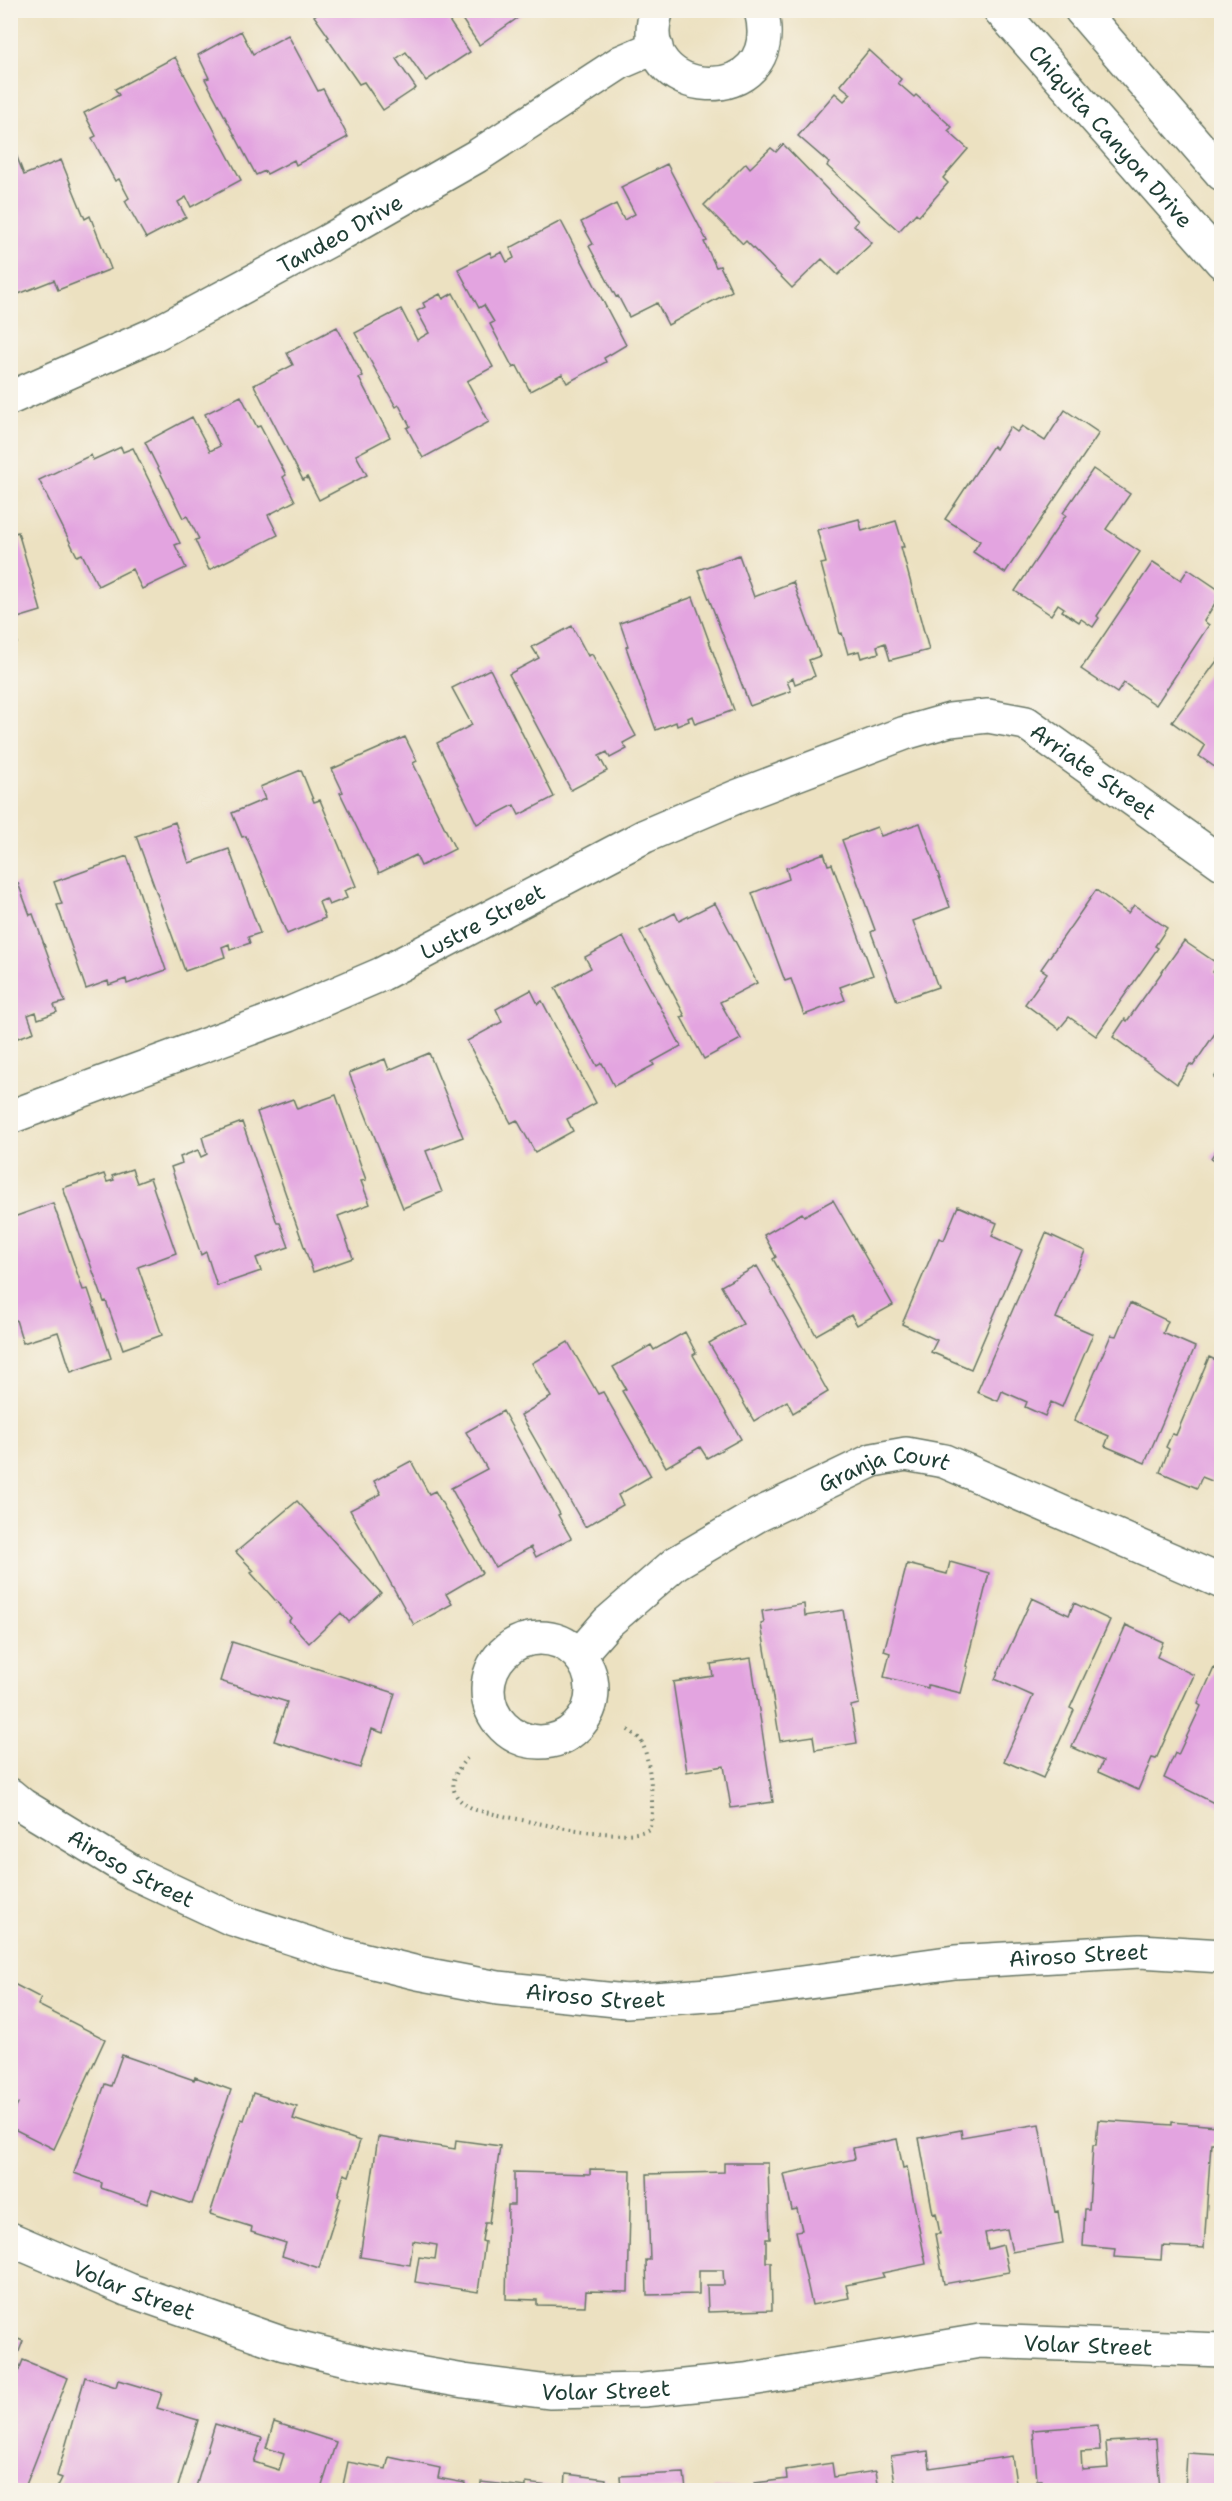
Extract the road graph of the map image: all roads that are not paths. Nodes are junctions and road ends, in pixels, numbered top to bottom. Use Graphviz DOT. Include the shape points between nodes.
graph roads {
  1 [pos="657,10"];
  2 [pos="761,10"];
  3 [pos="1000,10"];
  4 [pos="1081,10"];
  5 [pos="656,47"];
  6 [pos="1221,174"];
  7 [pos="1221,262"];
  8 [pos="10,398"];
  9 [pos="951,720"];
  10 [pos="1221,863"];
  11 [pos="10,1117"];
  12 [pos="1221,1582"];
  13 [pos="579,1655"];
  14 [pos="10,1795"];
  15 [pos="1221,1956"];
  16 [pos="10,2238"];
  17 [pos="1221,2350"];
  1 -- 5 [label="street"];
  2 -- 5 [label="street" via="765,29 762,47 742,75 726,83 708,86 691,82 676,74"];
  3 -- 7 [label="street, Chiquita Canyon Drive"];
  4 -- 6 [label="street"];
  5 -- 8 [label="street, Tandeo Drive" via="621,62 477,156 318,247 155,334"];
  9 -- 10 [label="street, Arriate Street" via="988,716 1026,723"];
  9 -- 11 [label="street, Lustre Street" via="844,756 645,836 382,974 289,1014"];
  12 -- 13 [label="street, Granja Court" via="944,1461 906,1454 873,1460 839,1475 758,1515 676,1563 607,1623"];
  14 -- 15 [label="street, Airoso Street" via="134,1873 230,1918 341,1954 498,1988 626,2001 722,1994 955,1962 1140,1951"];
  16 -- 17 [label="street, Volar Street" via="129,2290 284,2344 406,2371 549,2392 643,2390 745,2380 980,2341"];
}
